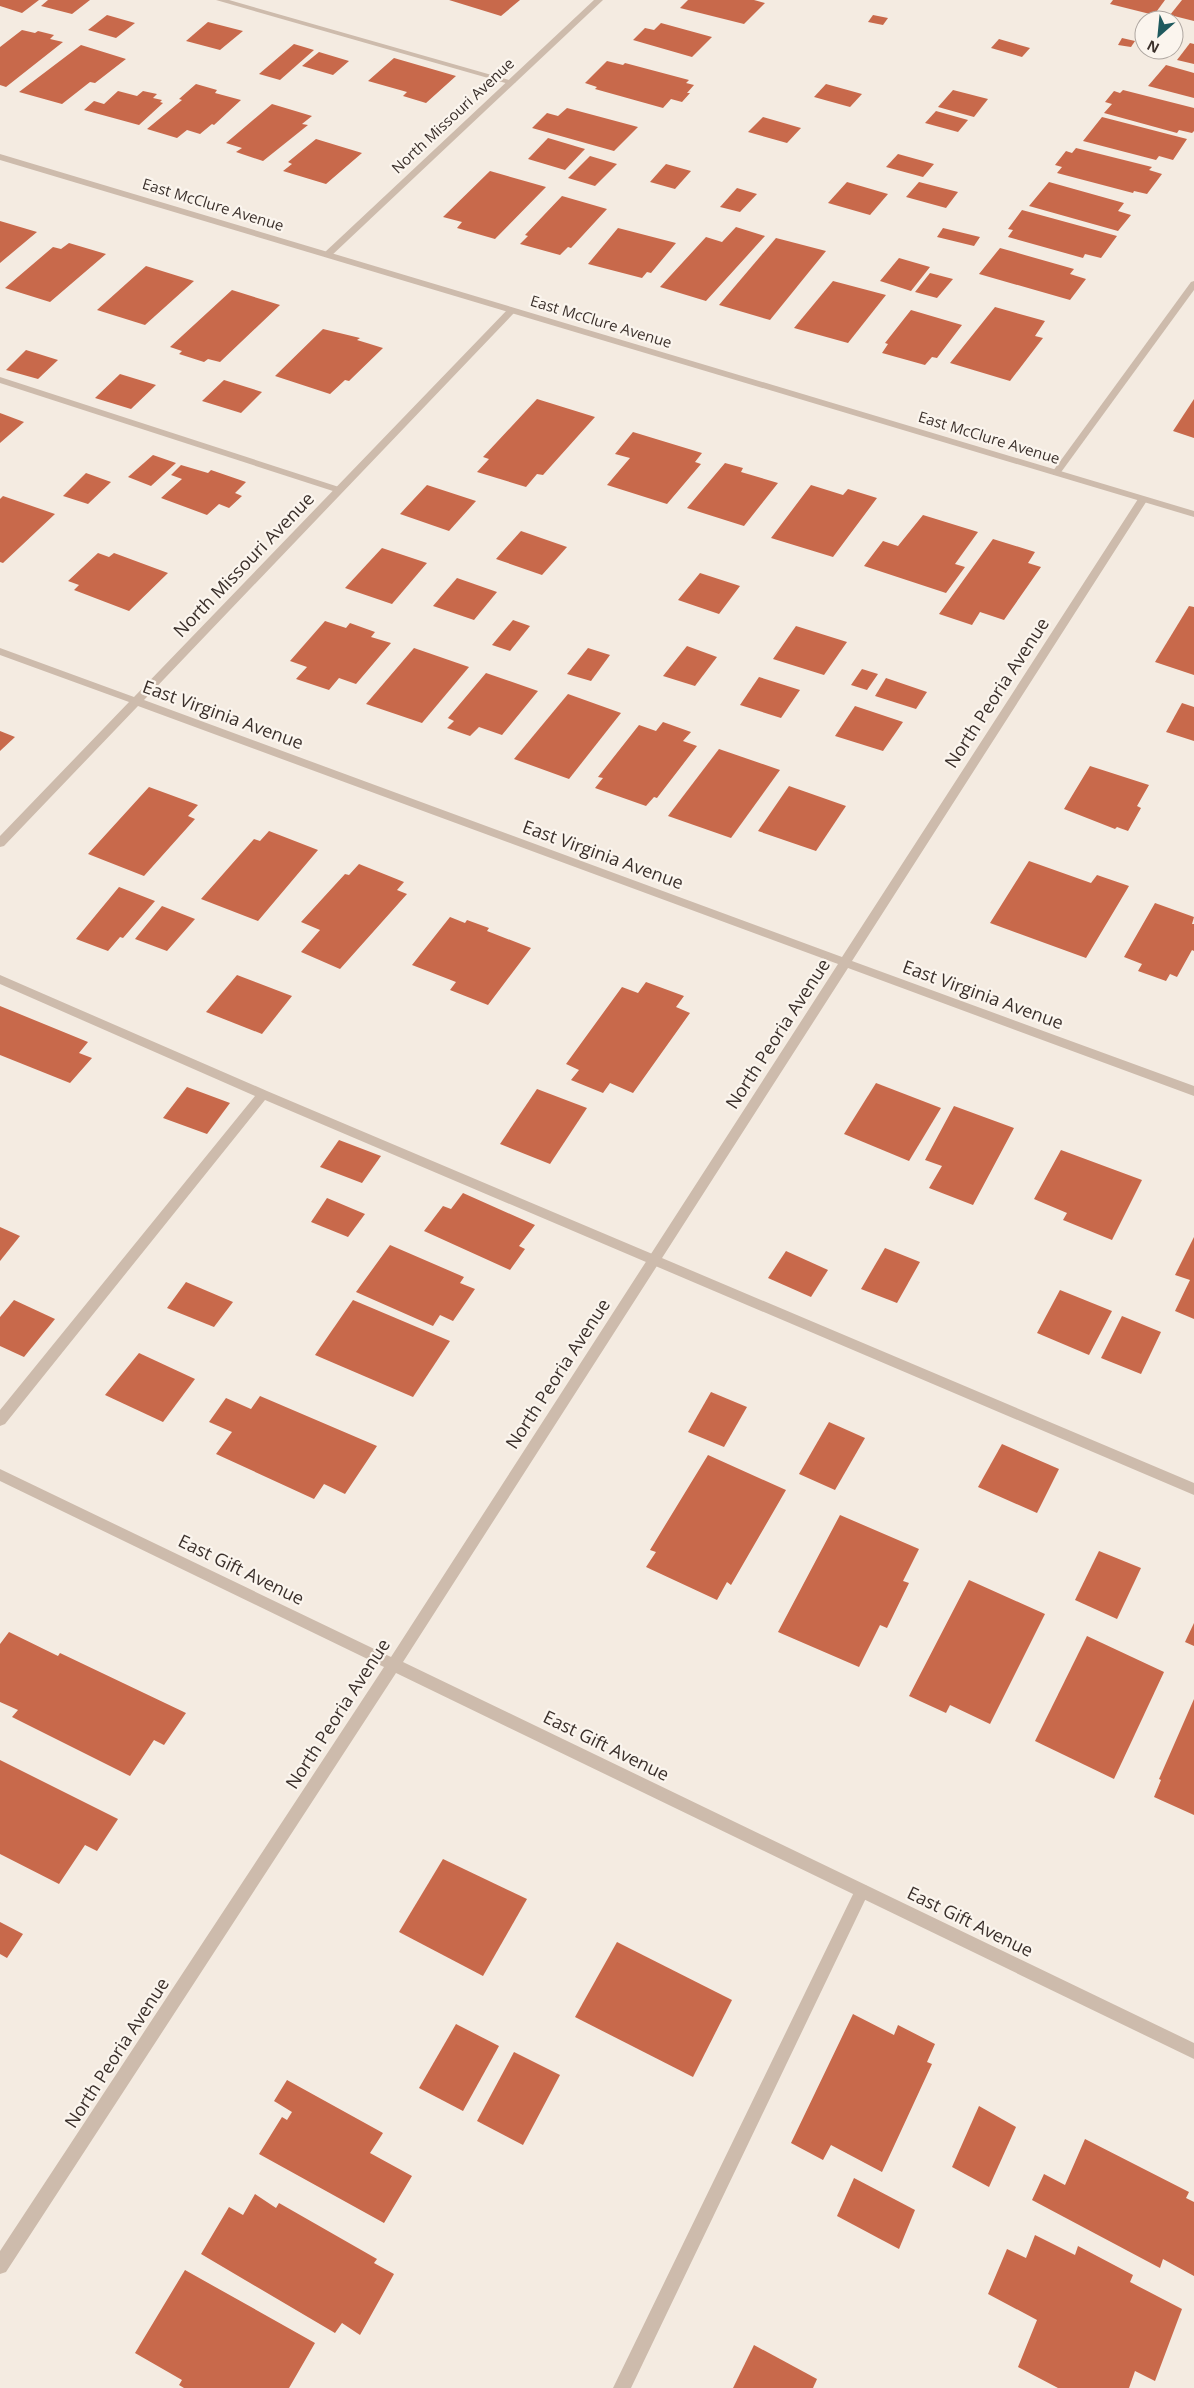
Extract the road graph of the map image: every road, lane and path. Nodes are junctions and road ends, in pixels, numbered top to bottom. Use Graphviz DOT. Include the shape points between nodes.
graph roads {
  1 [pos="220,0"];
  2 [pos="599,0"];
  3 [pos="512,82"];
  4 [pos="0,158"];
  5 [pos="327,255"];
  6 [pos="1194,284"];
  7 [pos="511,311"];
  8 [pos="0,380"];
  9 [pos="1056,473"];
  10 [pos="339,490"];
  11 [pos="1143,499"];
  12 [pos="1194,514"];
  13 [pos="0,651"];
  14 [pos="135,702"];
  15 [pos="0,843"];
  16 [pos="846,963"];
  17 [pos="0,979"];
  18 [pos="1194,1091"];
  19 [pos="263,1094"];
  20 [pos="654,1260"];
  21 [pos="0,1420"];
  22 [pos="0,1475"];
  23 [pos="1194,1489"];
  24 [pos="394,1664"];
  25 [pos="862,1891"];
  26 [pos="1194,2052"];
  27 [pos="0,2266"];
  28 [pos="622,2388"];
  1 -- 3 [label="street"];
  2 -- 3 [label="street, North Missouri Avenue"];
  3 -- 5 [label="street, North Missouri Avenue"];
  4 -- 5 [label="street, East McClure Avenue"];
  5 -- 7 [label="street, East McClure Avenue"];
  6 -- 9 [label="street"];
  7 -- 9 [label="street, East McClure Avenue"];
  7 -- 10 [label="street, North Missouri Avenue"];
  8 -- 10 [label="street"];
  9 -- 11 [label="street, East McClure Avenue"];
  10 -- 14 [label="street, North Missouri Avenue"];
  11 -- 12 [label="street, East McClure Avenue"];
  11 -- 16 [label="street, North Peoria Avenue"];
  13 -- 14 [label="street, East Virginia Avenue"];
  14 -- 15 [label="street, North Missouri Avenue"];
  14 -- 16 [label="street, East Virginia Avenue"];
  16 -- 18 [label="street, East Virginia Avenue"];
  16 -- 20 [label="street, North Peoria Avenue"];
  17 -- 19 [label="street"];
  19 -- 20 [label="street"];
  19 -- 21 [label="street"];
  20 -- 23 [label="street"];
  20 -- 24 [label="street, North Peoria Avenue"];
  22 -- 24 [label="street, East Gift Avenue"];
  24 -- 25 [label="street, East Gift Avenue"];
  24 -- 27 [label="street, North Peoria Avenue"];
  25 -- 26 [label="street, East Gift Avenue"];
  25 -- 28 [label="street"];
}
